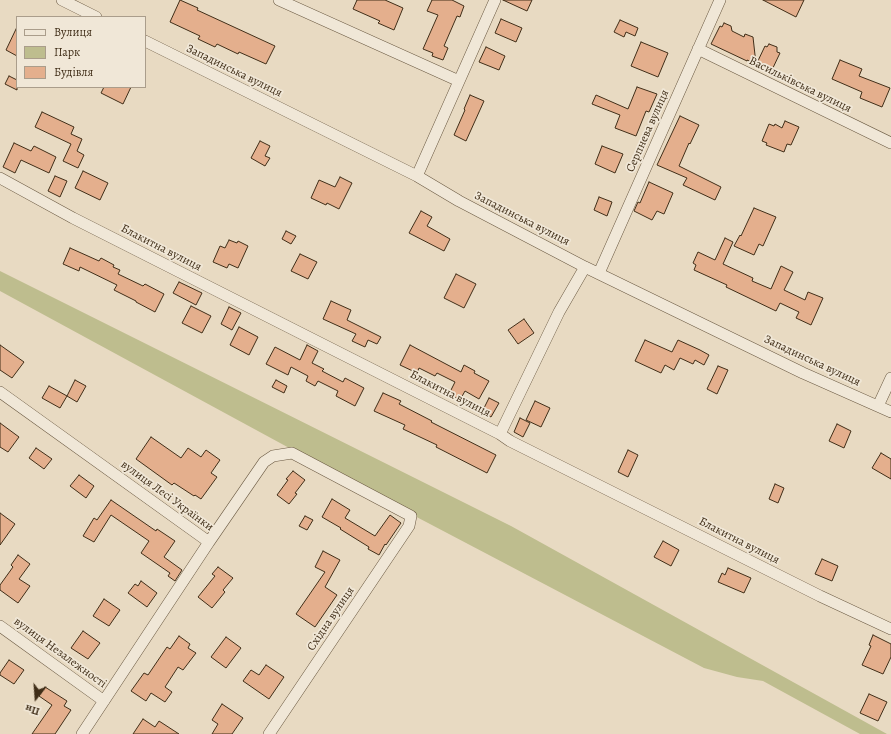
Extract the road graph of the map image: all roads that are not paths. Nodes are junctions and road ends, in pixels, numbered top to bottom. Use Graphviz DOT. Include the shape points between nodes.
graph roads {
  1 [pos="62,0"];
  2 [pos="279,0"];
  3 [pos="495,0"];
  4 [pos="720,0"];
  5 [pos="94,16"];
  6 [pos="146,41"];
  7 [pos="698,49"];
  8 [pos="459,81"];
  9 [pos="891,143"];
  10 [pos="417,176"];
  11 [pos="0,178"];
  12 [pos="585,266"];
  13 [pos="599,273"];
  14 [pos="891,378"];
  15 [pos="0,392"];
  16 [pos="878,406"];
  17 [pos="891,412"];
  18 [pos="500,434"];
  19 [pos="209,542"];
  20 [pos="0,626"];
  21 [pos="891,628"];
  22 [pos="104,701"];
  23 [pos="82,734"];
  24 [pos="269,734"];
  1 -- 5 [label="street"];
  2 -- 8 [label="street"];
  3 -- 8 [label="street"];
  4 -- 7 [label="street, Серпнева вулиця"];
  6 -- 10 [label="street, Западинська вулиця"];
  7 -- 9 [label="street, Васильківська вулиця"];
  7 -- 13 [label="street, Серпнева вулиця"];
  8 -- 10 [label="street"];
  10 -- 12 [label="street, Западинська вулиця" via="458,201"];
  11 -- 18 [label="street, Блакитна вулиця" via="73,218"];
  12 -- 13 [label="street, Западинська вулиця"];
  12 -- 18 [label="street" via="559,312"];
  13 -- 16 [label="street, Западинська вулиця" via="803,373"];
  14 -- 16 [label="street"];
  15 -- 19 [label="street, вулиця Лесі Українки"];
  16 -- 17 [label="street, Западинська вулиця"];
  18 -- 21 [label="street, Блакитна вулиця" via="820,596"];
  19 -- 22 [label="street, вулиця Лесі Українки"];
  19 -- 24 [label="street, Східна вулиця" via="264,462 273,456 292,453 410,516 409,526"];
  20 -- 22 [label="street, вулиця Незалежності"];
  22 -- 23 [label="street, вулиця Лесі Українки"];
}
